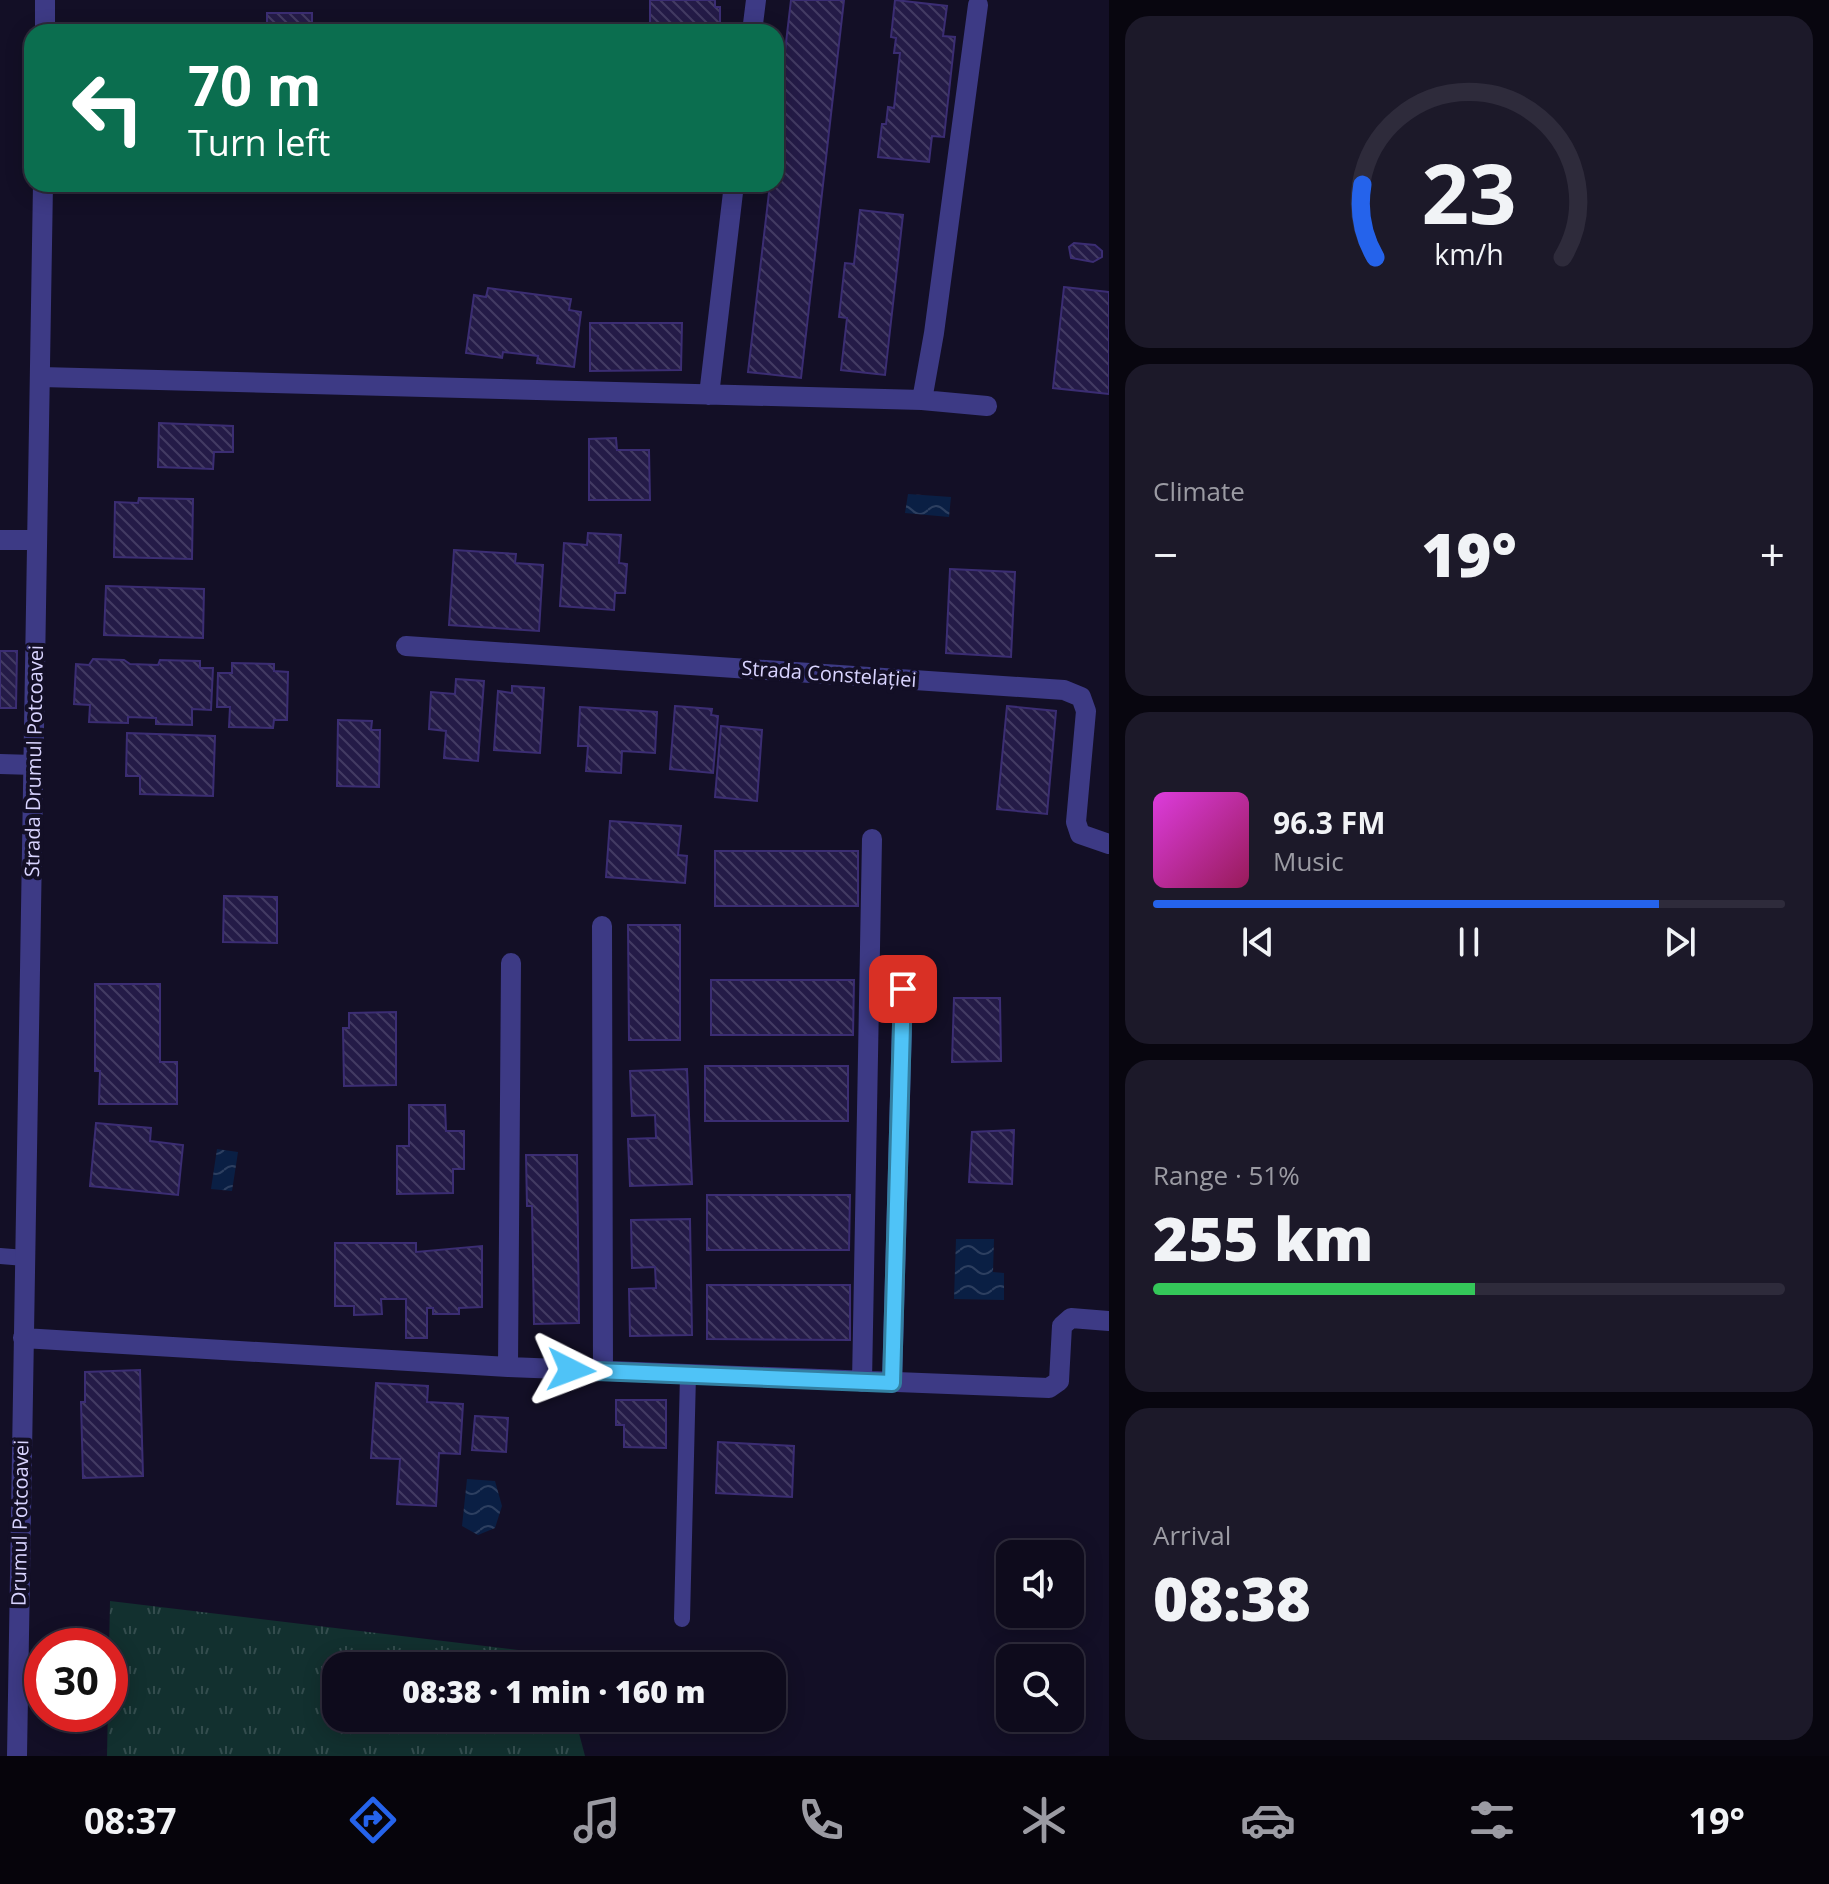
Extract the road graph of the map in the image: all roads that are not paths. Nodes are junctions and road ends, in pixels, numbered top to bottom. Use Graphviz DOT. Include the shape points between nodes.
graph roads {
  1 [pos="45,0"];
  2 [pos="756,0"];
  3 [pos="978,5"];
  4 [pos="45,24"];
  5 [pos="753,24"];
  6 [pos="43,192"];
  7 [pos="733,192"];
  8 [pos="41,377"];
  9 [pos="709,395"];
  10 [pos="922,400"];
  11 [pos="987,406"];
  12 [pos="0,540"];
  13 [pos="37,540"];
  14 [pos="406,646"];
  15 [pos="0,764"];
  16 [pos="34,765"];
  17 [pos="872,839"];
  18 [pos="1109,844"];
  19 [pos="602,926"];
  20 [pos="511,963"];
  21 [pos="903,989"];
  22 [pos="0,1256"];
  23 [pos="25,1258"];
  24 [pos="1109,1321"];
  25 [pos="23,1338"];
  26 [pos="508,1367"];
  27 [pos="603,1371"];
  28 [pos="688,1375"];
  29 [pos="862,1382"];
  30 [pos="892,1383"];
  31 [pos="682,1619"];
  32 [pos="17,1756"];
  1 -- 4 [label="street"];
  2 -- 5 [label="street"];
  3 -- 10 [label="street"];
  6 -- 8 [label="street, Strada Drumul Potcoavei"];
  7 -- 9 [label="street"];
  8 -- 9 [label="street"];
  8 -- 13 [label="street, Strada Drumul Potcoavei"];
  9 -- 10 [label="street"];
  10 -- 11 [label="street"];
  12 -- 13 [label="street"];
  13 -- 16 [label="street, Strada Drumul Potcoavei"];
  14 -- 18 [label="street, Strada Constelației" via="1064,690 1081,697 1086,711 1076,822 1080,834"];
  15 -- 16 [label="street"];
  16 -- 23 [label="street, Strada Drumul Potcoavei"];
  17 -- 29 [label="street"];
  19 -- 27 [label="street"];
  20 -- 26 [label="street"];
  21 -- 30 [label="street"];
  22 -- 23 [label="lane"];
  23 -- 25 [label="street, Strada Drumul Potcoavei"];
  24 -- 30 [label="street" via="1071,1318 1062,1326 1059,1381 1049,1388"];
  25 -- 26 [label="street"];
  25 -- 32 [label="street, Drumul Potcoavei"];
  26 -- 27 [label="street"];
  27 -- 28 [label="street"];
  28 -- 29 [label="street"];
  28 -- 31 [label="lane"];
  29 -- 30 [label="street"];
}
